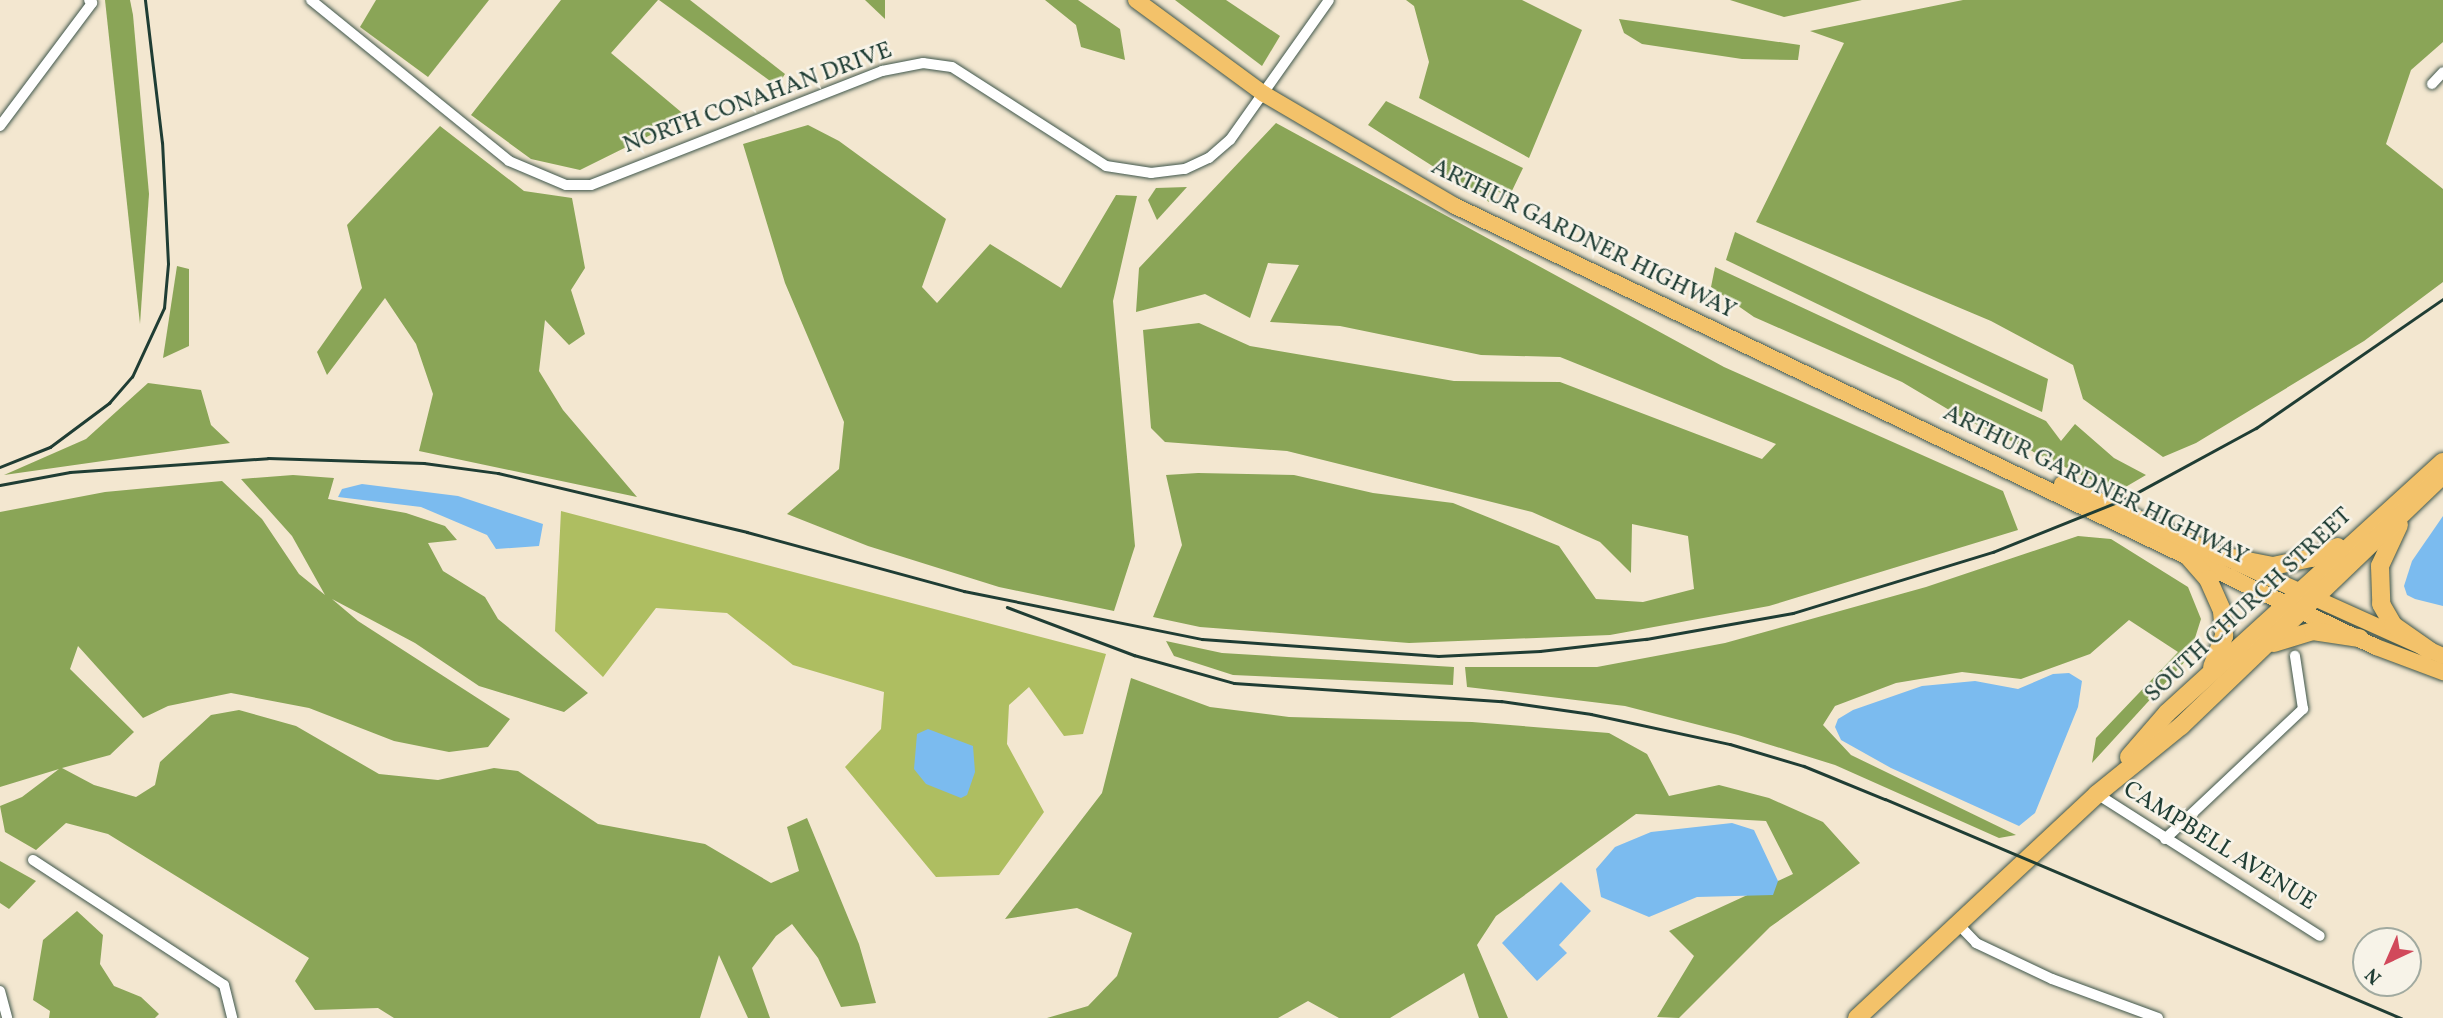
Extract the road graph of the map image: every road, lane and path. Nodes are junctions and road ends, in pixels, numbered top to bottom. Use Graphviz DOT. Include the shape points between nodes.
graph roads {
  1 [pos="311,0"];
  2 [pos="1136,0"];
  3 [pos="1329,0"];
  4 [pos="90,1"];
  5 [pos="2443,72"];
  6 [pos="2432,83"];
  7 [pos="1264,94"];
  8 [pos="0,106"];
  9 [pos="9,114"];
  10 [pos="0,126"];
  11 [pos="1805,373"];
  12 [pos="2443,462"];
  13 [pos="2443,475"];
  14 [pos="2410,509"];
  15 [pos="2357,538"];
  16 [pos="2187,555"];
  17 [pos="2217,555"];
  18 [pos="2300,601"];
  19 [pos="2359,638"];
  20 [pos="2262,649"];
  21 [pos="2437,654"];
  22 [pos="2295,656"];
  23 [pos="2443,672"];
  24 [pos="2203,680"];
  25 [pos="2097,794"];
  26 [pos="2165,839"];
  27 [pos="33,860"];
  28 [pos="1957,923"];
  29 [pos="2320,936"];
  30 [pos="0,991"];
  31 [pos="7,1018"];
  32 [pos="232,1018"];
  33 [pos="1857,1018"];
  34 [pos="2158,1018"];
  1 -- 7 [label="street, NORTH CONAHAN DRIVE" via="509,161 566,185 591,185 882,71 923,63 952,67 1120,171 1185,169 1209,158 1230,140"];
  2 -- 7 [label="main road, ARTHUR GARDNER HIGHWAY"];
  3 -- 7 [label="street, NORTH CONAHAN DRIVE"];
  4 -- 9 [label="street"];
  5 -- 6 [label="street"];
  7 -- 11 [label="main road, ARTHUR GARDNER HIGHWAY" via="1455,206"];
  8 -- 9 [label="street"];
  9 -- 10 [label="street"];
  11 -- 16 [label="main road, ARTHUR GARDNER HIGHWAY"];
  11 -- 17 [label="main road, ARTHUR GARDNER HIGHWAY"];
  12 -- 15 [label="highway, SOUTH CHURCH STREET"];
  13 -- 14 [label="highway, SOUTH CHURCH STREET"];
  14 -- 18 [label="highway, SOUTH CHURCH STREET"];
  14 -- 21 [label="highway" via="2380,566 2378,591 2393,625"];
  15 -- 17 [label="highway" via="2312,558 2273,566"];
  15 -- 18 [label="highway, SOUTH CHURCH STREET"];
  16 -- 18 [label="main road, ARTHUR GARDNER HIGHWAY"];
  16 -- 24 [label="highway" via="2214,589 2224,623 2221,649"];
  17 -- 18 [label="main road, ARTHUR GARDNER HIGHWAY"];
  18 -- 19 [label="main road, ARTHUR GARDNER HIGHWAY"];
  18 -- 20 [label="highway, SOUTH CHURCH STREET"];
  18 -- 21 [label="main road, ARTHUR GARDNER HIGHWAY"];
  18 -- 24 [label="highway, SOUTH CHURCH STREET"];
  19 -- 20 [label="highway" via="2300,632"];
  19 -- 23 [label="main road, ARTHUR GARDNER HIGHWAY"];
  20 -- 25 [label="highway, SOUTH CHURCH STREET" via="2181,726"];
  22 -- 26 [label="street" via="2303,709"];
  24 -- 25 [label="highway, SOUTH CHURCH STREET"];
  25 -- 26 [label="street, CAMPBELL AVENUE"];
  25 -- 28 [label="highway, SOUTH CHURCH STREET"];
  26 -- 29 [label="street, CAMPBELL AVENUE"];
  27 -- 32 [label="street" via="224,985"];
  28 -- 33 [label="highway, SOUTH CHURCH STREET"];
  28 -- 34 [label="street" via="1976,943 2052,979"];
  30 -- 31 [label="street"];
}
